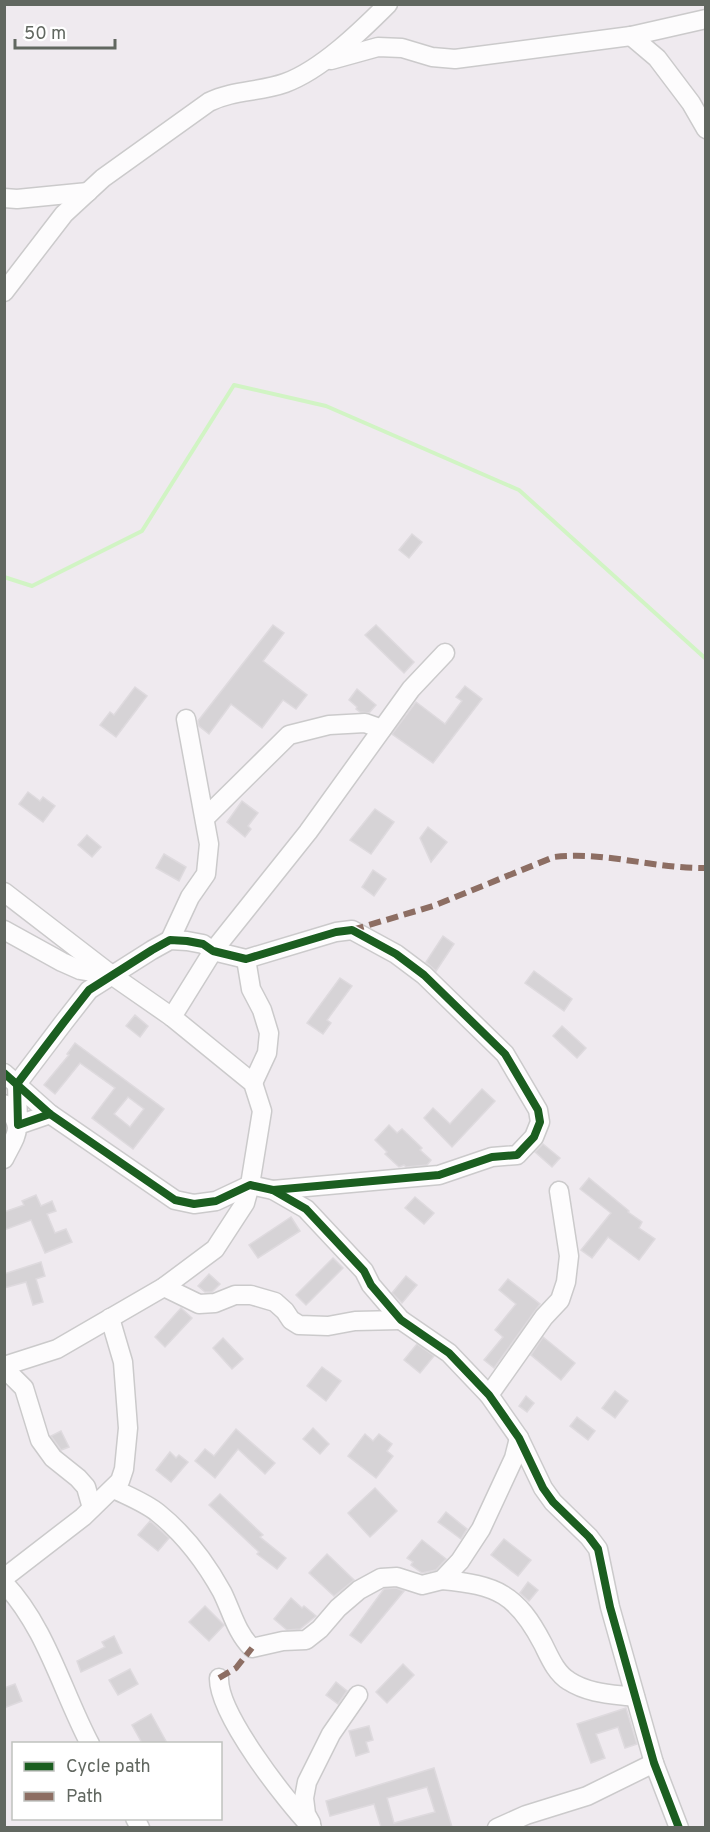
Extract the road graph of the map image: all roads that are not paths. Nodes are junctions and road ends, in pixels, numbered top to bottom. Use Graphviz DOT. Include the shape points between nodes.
graph roads {
  1 [pos="388,4"];
  2 [pos="705,19"];
  3 [pos="631,36"];
  4 [pos="323,62"];
  5 [pos="705,129"];
  6 [pos="88,192"];
  7 [pos="4,198"];
  8 [pos="4,292"];
  9 [pos="445,653"];
  10 [pos="186,719"];
  11 [pos="382,729"];
  12 [pos="205,818"];
  13 [pos="4,892"];
  14 [pos="4,930"];
  15 [pos="170,940"];
  16 [pos="213,951"];
  17 [pos="246,959"];
  18 [pos="113,976"];
  19 [pos="172,1017"];
  20 [pos="11,1078"];
  21 [pos="253,1083"];
  22 [pos="4,1104"];
  23 [pos="50,1114"];
  24 [pos="18,1125"];
  25 [pos="4,1159"];
  26 [pos="250,1185"];
  27 [pos="273,1190"];
  28 [pos="559,1191"];
  29 [pos="164,1287"];
  30 [pos="110,1318"];
  31 [pos="401,1320"];
  32 [pos="4,1367"];
  33 [pos="489,1395"];
  34 [pos="519,1438"];
  35 [pos="114,1489"];
  36 [pos="92,1508"];
  37 [pos="4,1578"];
  38 [pos="442,1580"];
  39 [pos="4,1583"];
  40 [pos="219,1678"];
  41 [pos="358,1695"];
  42 [pos="635,1697"];
  43 [pos="90,1742"];
  44 [pos="654,1764"];
  45 [pos="313,1827"];
  46 [pos="497,1827"];
  47 [pos="679,1827"];
  1 -- 4 [label="street"];
  2 -- 3 [label="street"];
  3 -- 4 [label="street" via="455,59 378,47"];
  3 -- 5 [label="street" via="657,58"];
  4 -- 6 [label="street" via="285,83 209,102"];
  6 -- 7 [label="street"];
  6 -- 8 [label="street" via="64,214"];
  9 -- 11 [label="street" via="411,689"];
  10 -- 12 [label="street"];
  11 -- 12 [label="street" via="365,723 329,725 289,735"];
  11 -- 16 [label="street" via="308,832"];
  12 -- 15 [label="street" via="209,844 206,874 190,897"];
  13 -- 18 [label="street"];
  14 -- 18 [label="street" via="80,970"];
  15 -- 16 [label="street" via="203,944"];
  15 -- 18 [label="street"];
  16 -- 17 [label="street"];
  16 -- 19 [label="street"];
  17 -- 21 [label="street" via="250,989 269,1033 267,1053"];
  17 -- 27 [label="street" via="352,930 396,954 433,983 505,1054 538,1110 540,1122 534,1137 517,1155 492,1157 439,1175"];
  18 -- 19 [label="street"];
  18 -- 20 [label="street" via="89,990"];
  19 -- 21 [label="street"];
  20 -- 23 [label="street"];
  20 -- 24 [label="street"];
  21 -- 26 [label="street" via="262,1111"];
  22 -- 24 [label="street"];
  23 -- 24 [label="street"];
  23 -- 26 [label="street" via="175,1200 194,1204 216,1201"];
  24 -- 25 [label="street"];
  26 -- 27 [label="street"];
  26 -- 29 [label="street" via="245,1203 215,1249"];
  27 -- 31 [label="street" via="306,1209 364,1271"];
  28 -- 33 [label="street" via="569,1256 560,1300"];
  29 -- 30 [label="street"];
  29 -- 31 [label="street" via="199,1304 215,1303 235,1294 251,1295 275,1302 299,1325"];
  30 -- 32 [label="street" via="57,1349"];
  30 -- 35 [label="street" via="123,1362 128,1428 124,1468"];
  31 -- 33 [label="street" via="449,1353"];
  32 -- 36 [label="street" via="24,1388 40,1440 52,1458 86,1487"];
  33 -- 34 [label="street"];
  34 -- 38 [label="street" via="514,1458 481,1529"];
  34 -- 42 [label="street" via="543,1488 598,1549"];
  35 -- 36 [label="street"];
  35 -- 38 [label="street" via="157,1512 181,1535 222,1593 242,1637 252,1648 306,1640 359,1590 381,1578 397,1577 422,1585"];
  36 -- 37 [label="street"];
  38 -- 42 [label="street" via="477,1583 498,1591 521,1608 556,1668 568,1681 588,1691"];
  39 -- 43 [label="street" via="39,1635"];
  40 -- 45 [label="street" via="236,1726 288,1802"];
  41 -- 45 [label="street" via="331,1734 307,1782 306,1814"];
  42 -- 44 [label="street"];
  44 -- 46 [label="street" via="587,1796"];
  44 -- 47 [label="street"];
}
